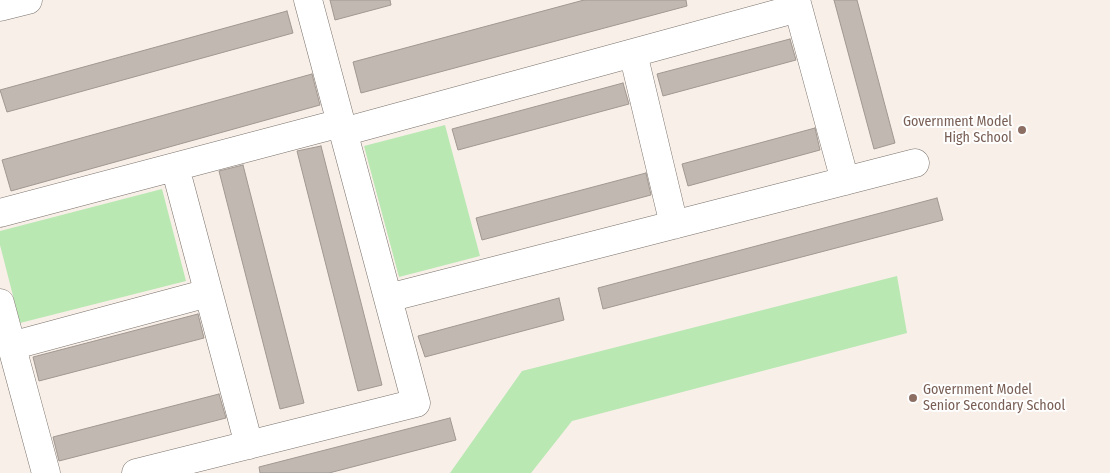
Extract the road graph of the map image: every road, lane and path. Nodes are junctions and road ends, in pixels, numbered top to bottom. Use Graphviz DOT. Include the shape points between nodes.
graph roads {
  1 [pos="28,0"];
  2 [pos="308,0"];
  3 [pos="797,4"];
  4 [pos="0,7"];
  5 [pos="633,53"];
  6 [pos="342,127"];
  7 [pos="914,163"];
  8 [pos="175,167"];
  9 [pos="845,181"];
  10 [pos="0,213"];
  11 [pos="674,225"];
  12 [pos="208,293"];
  13 [pos="388,298"];
  14 [pos="0,303"];
  15 [pos="10,346"];
  16 [pos="249,445"];
  17 [pos="46,473"];
  18 [pos="136,473"];
  1 -- 4 [label="street"];
  2 -- 6 [label="street"];
  3 -- 5 [label="street"];
  3 -- 9 [label="street"];
  5 -- 6 [label="street"];
  5 -- 11 [label="street"];
  6 -- 8 [label="street"];
  6 -- 13 [label="street"];
  7 -- 9 [label="street"];
  8 -- 10 [label="street"];
  8 -- 12 [label="street"];
  9 -- 11 [label="street"];
  11 -- 13 [label="street"];
  12 -- 15 [label="street"];
  12 -- 16 [label="street"];
  13 -- 16 [label="street" via="416,403"];
  14 -- 15 [label="street"];
  15 -- 17 [label="street"];
  16 -- 18 [label="street"];
}
